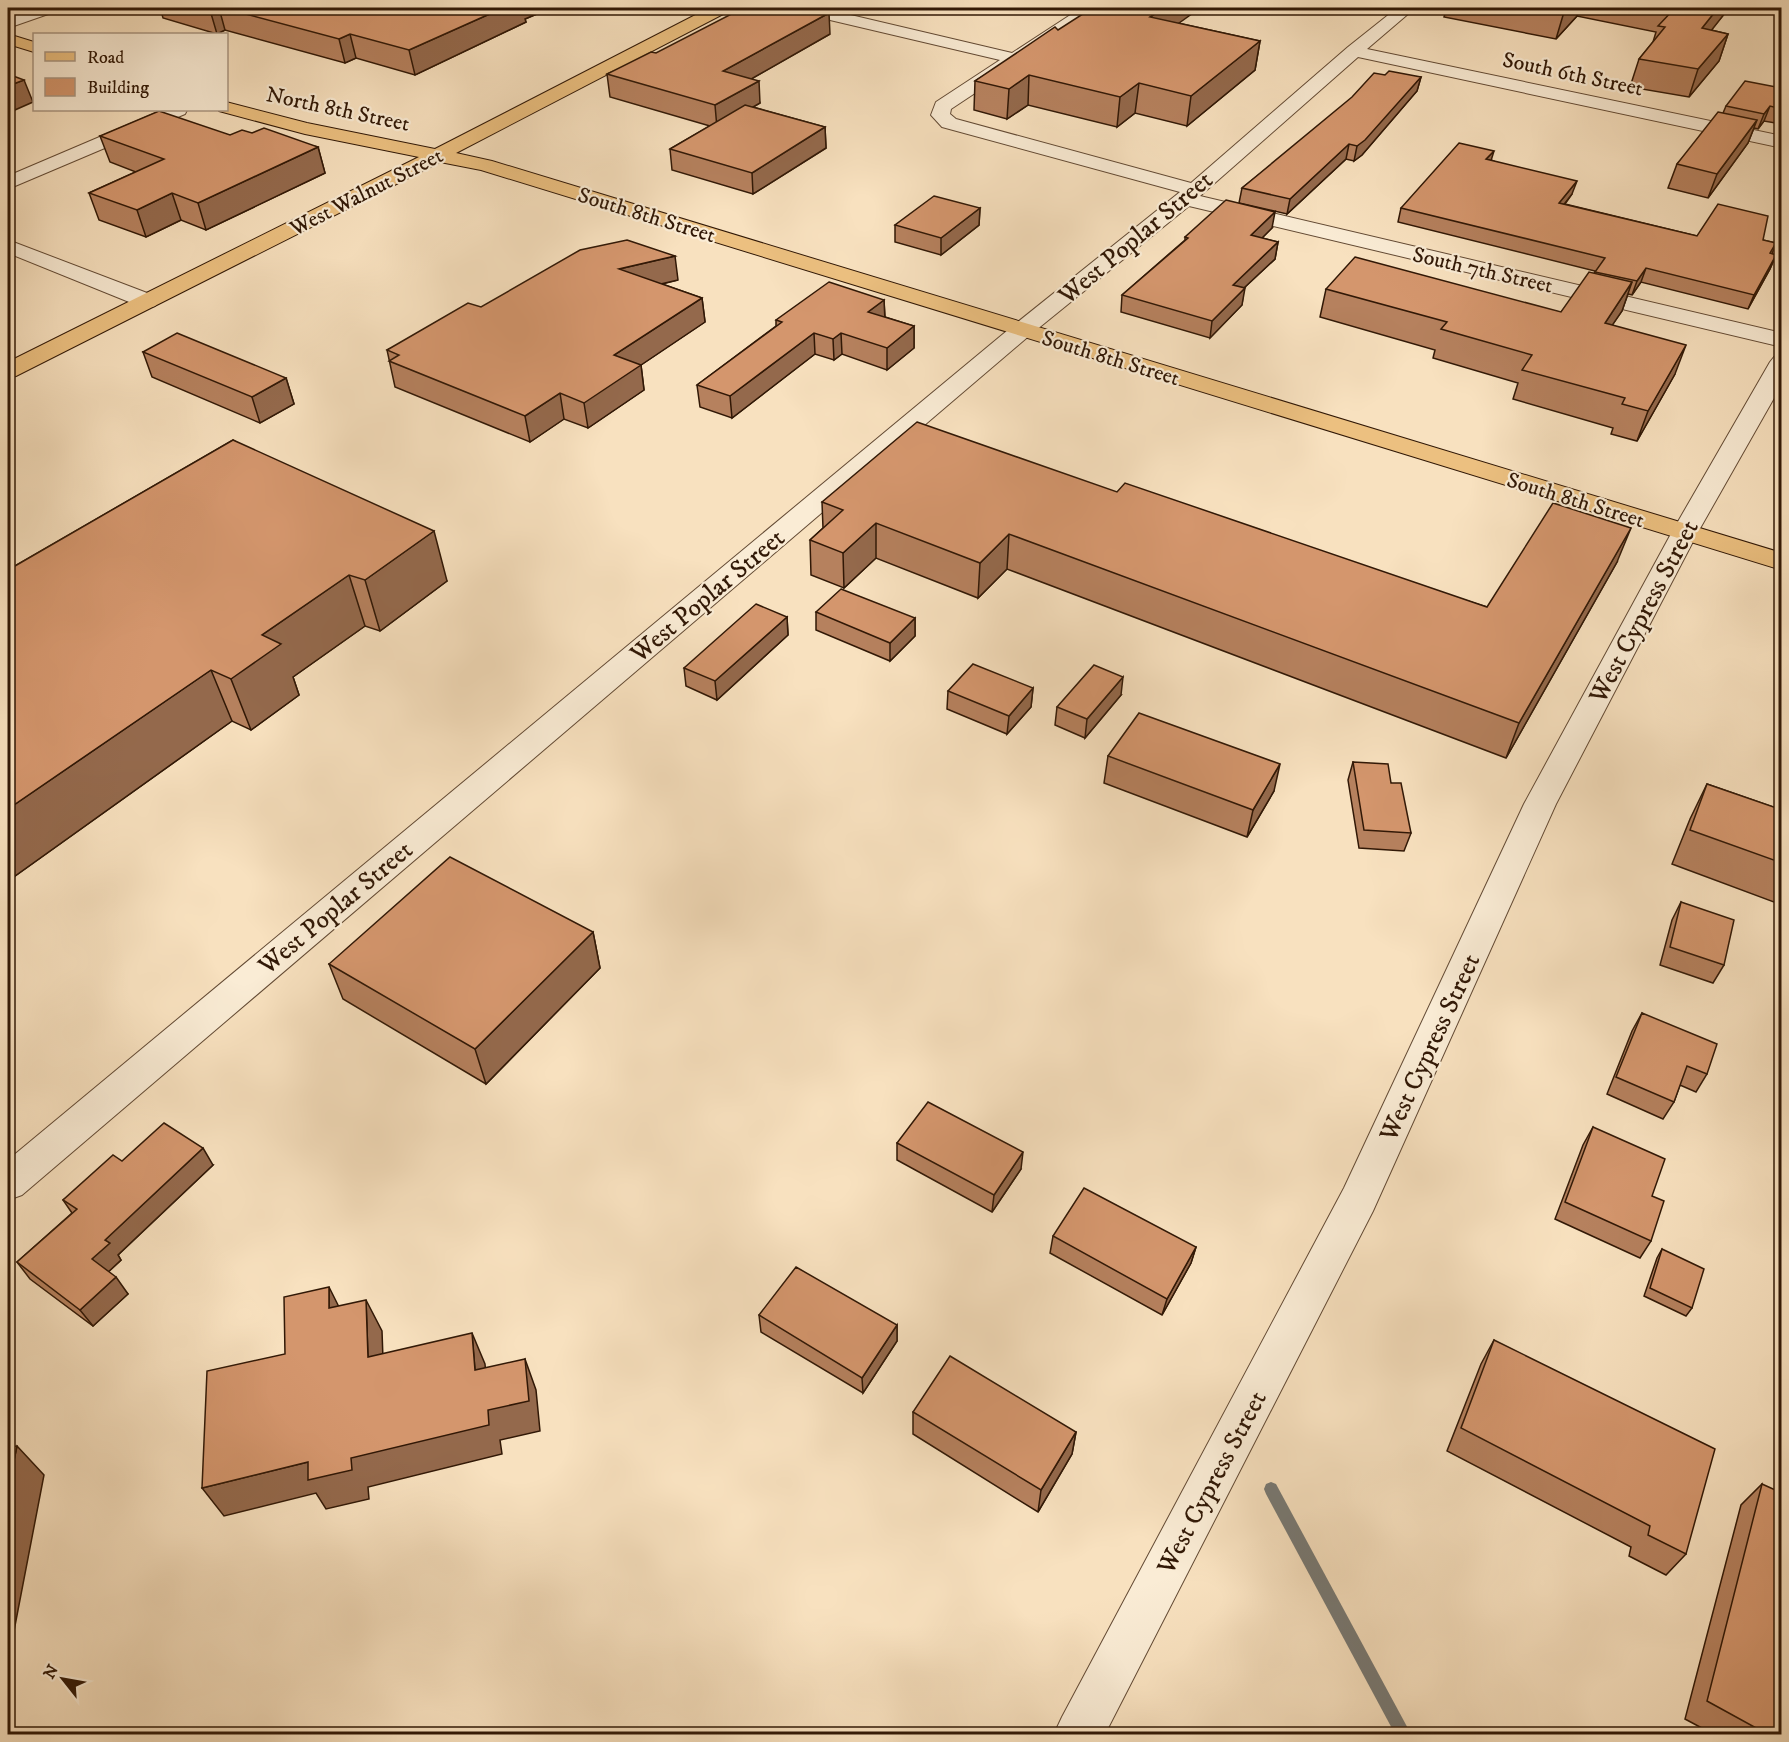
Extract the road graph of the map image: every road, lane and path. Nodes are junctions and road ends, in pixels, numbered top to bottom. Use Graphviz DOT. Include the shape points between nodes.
graph roads {
  1 [pos="48,8"];
  2 [pos="721,8"];
  3 [pos="802,8"];
  4 [pos="1091,8"];
  5 [pos="1407,8"];
  6 [pos="8,22"];
  7 [pos="8,39"];
  8 [pos="33,47"];
  9 [pos="1354,51"];
  10 [pos="1012,58"];
  11 [pos="228,108"];
  12 [pos="176,111"];
  13 [pos="346,135"];
  14 [pos="1782,142"];
  15 [pos="440,154"];
  16 [pos="509,173"];
  17 [pos="8,183"];
  18 [pos="374,187"];
  19 [pos="1189,194"];
  20 [pos="8,246"];
  21 [pos="210,269"];
  22 [pos="147,301"];
  23 [pos="1022,330"];
  24 [pos="1782,340"];
  25 [pos="1782,362"];
  26 [pos="8,371"];
  27 [pos="1685,532"];
  28 [pos="1782,562"];
  29 [pos="8,1183"];
  30 [pos="1079,1734"];
  1 -- 6 [label="street"];
  2 -- 15 [label="main road, West Walnut Street"];
  3 -- 10 [label="street"];
  4 -- 10 [label="street"];
  5 -- 9 [label="street, West Poplar Street"];
  7 -- 8 [label="main road"];
  9 -- 14 [label="street, South 6th Street"];
  9 -- 19 [label="street, West Poplar Street"];
  10 -- 19 [label="street, South 7th Street" via="943,106 940,115 949,123"];
  11 -- 13 [label="main road, North 8th Street"];
  12 -- 17 [label="street"];
  13 -- 15 [label="main road, North 8th Street"];
  13 -- 18 [label="main road" via="385,168"];
  15 -- 16 [label="main road, South 8th Street"];
  15 -- 18 [label="main road, West Walnut Street"];
  16 -- 21 [label="main road" via="408,186 286,246"];
  16 -- 23 [label="main road, South 8th Street"];
  18 -- 21 [label="main road, West Walnut Street"];
  19 -- 23 [label="street, West Poplar Street"];
  19 -- 24 [label="street, South 7th Street"];
  20 -- 22 [label="street"];
  21 -- 22 [label="main road, West Walnut Street"];
  22 -- 26 [label="main road, West Walnut Street"];
  23 -- 27 [label="main road, South 8th Street"];
  23 -- 29 [label="street, West Poplar Street"];
  25 -- 27 [label="street, West Cypress Street"];
  27 -- 28 [label="main road, South 8th Street"];
  27 -- 30 [label="street, West Cypress Street" via="1540,804 1359,1199"];
}
